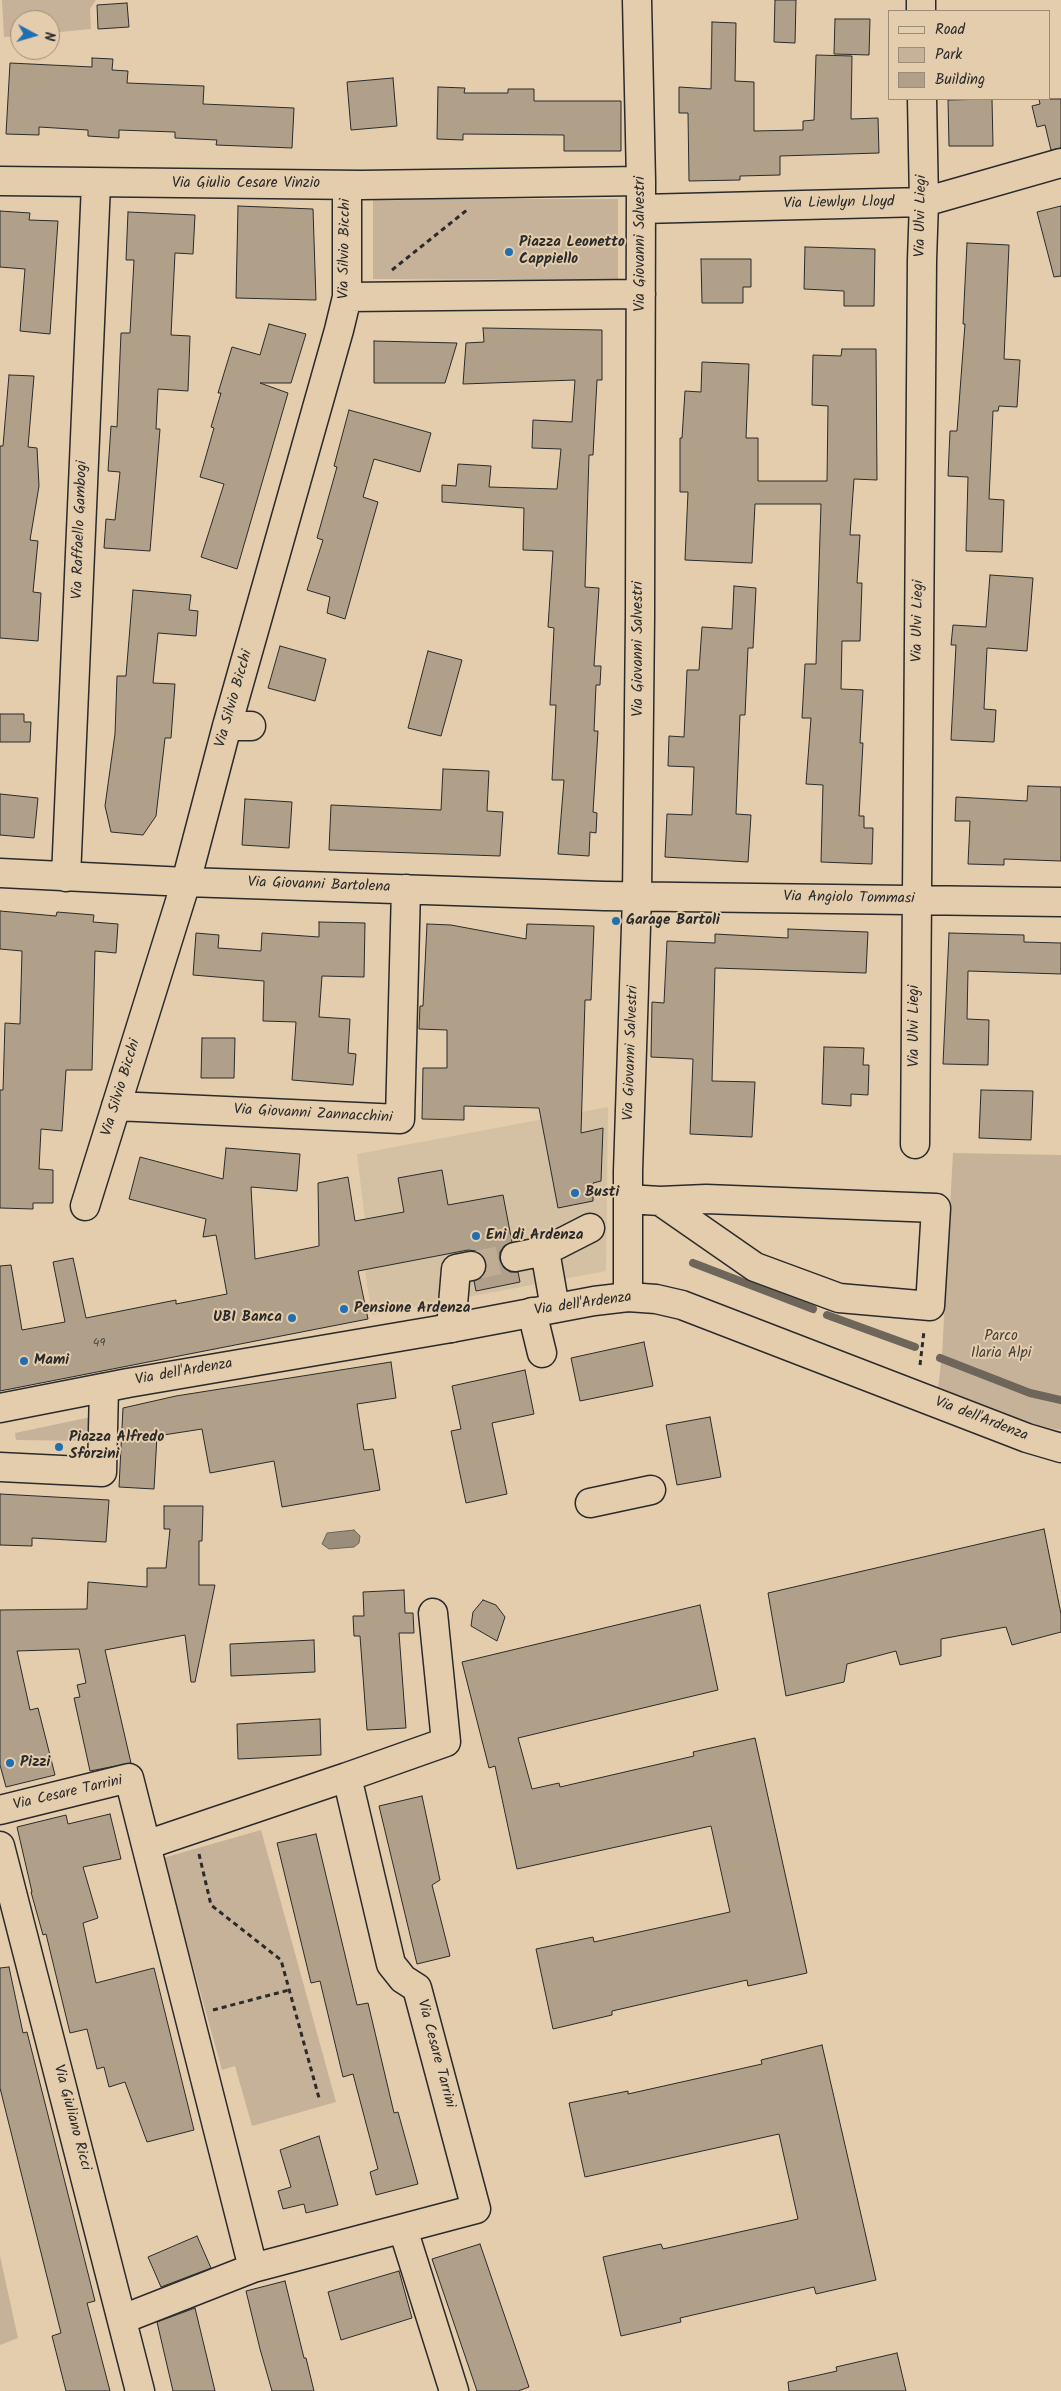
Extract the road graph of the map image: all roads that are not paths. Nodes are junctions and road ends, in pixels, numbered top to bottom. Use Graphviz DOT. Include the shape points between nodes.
graph roads {
  1 [pos="637,0"];
  2 [pos="922,100"];
  3 [pos="1061,163"];
  4 [pos="0,182"];
  5 [pos="641,182"];
  6 [pos="96,184"];
  7 [pos="346,185"];
  8 [pos="924,202"];
  9 [pos="641,208"];
  10 [pos="641,294"];
  11 [pos="354,296"];
  12 [pos="0,873"];
  13 [pos="66,877"];
  14 [pos="186,882"];
  15 [pos="406,889"];
  16 [pos="637,896"];
  17 [pos="916,900"];
  18 [pos="1061,902"];
  19 [pos="116,1106"];
  20 [pos="914,1144"];
  21 [pos="628,1199"];
  22 [pos="660,1201"];
  23 [pos="85,1206"];
  24 [pos="590,1228"];
  25 [pos="545,1251"];
  26 [pos="515,1257"];
  27 [pos="471,1266"];
  28 [pos="628,1297"];
  29 [pos="544,1310"];
  30 [pos="451,1328"];
  31 [pos="542,1353"];
  32 [pos="109,1386"];
  33 [pos="0,1408"];
  34 [pos="1061,1448"];
  35 [pos="0,1467"];
  36 [pos="651,1490"];
  37 [pos="590,1503"];
  38 [pos="434,1613"];
  39 [pos="347,1777"];
  40 [pos="0,1810"];
  41 [pos="146,1845"];
  42 [pos="0,1846"];
  43 [pos="403,2229"];
  44 [pos="253,2268"];
  45 [pos="123,2319"];
  46 [pos="140,2391"];
  47 [pos="454,2391"];
  1 -- 5 [label="street, Via Giovanni Salvestri"];
  2 -- 8 [label="street, Via Ulvi Liegi"];
  3 -- 8 [label="street, Via Liewlyn Lloyd"];
  4 -- 6 [label="street, Via Giulio Cesare Vinzio"];
  5 -- 7 [label="street, Via Giulio Cesare Vinzio"];
  5 -- 9 [label="street, Via Giovanni Salvestri"];
  6 -- 7 [label="street, Via Giulio Cesare Vinzio"];
  6 -- 13 [label="street, Via Raffaello Gambogi"];
  7 -- 11 [label="street, Via Silvio Bicchi"];
  8 -- 9 [label="street, Via Liewlyn Lloyd"];
  8 -- 17 [label="street, Via Ulvi Liegi"];
  9 -- 10 [label="street, Via Giovanni Salvestri"];
  10 -- 11 [label="street"];
  10 -- 16 [label="street, Via Giovanni Salvestri"];
  11 -- 14 [label="street, Via Silvio Bicchi" via="239,726"];
  12 -- 13 [label="street, Via Giovanni Bartolena"];
  13 -- 14 [label="street, Via Giovanni Bartolena"];
  14 -- 15 [label="street, Via Giovanni Bartolena"];
  14 -- 19 [label="street, Via Silvio Bicchi"];
  15 -- 16 [label="street, Via Giovanni Bartolena"];
  15 -- 19 [label="street, Via Giovanni Zannacchini" via="400,1120"];
  16 -- 17 [label="street, Via Angiolo Tommasi"];
  16 -- 21 [label="street, Via Giovanni Salvestri"];
  17 -- 18 [label="street, Via Angiolo Tommasi"];
  17 -- 20 [label="street, Via Ulvi Liegi"];
  19 -- 23 [label="street, Via Silvio Bicchi"];
  21 -- 22 [label="street"];
  21 -- 28 [label="street, Via Giovanni Salvestri"];
  22 -- 22 [label="street" via="755,1267 839,1298 930,1306 936,1208 706,1199"];
  24 -- 25 [label="street"];
  25 -- 26 [label="street"];
  25 -- 29 [label="street"];
  27 -- 30 [label="street" via="456,1269"];
  28 -- 29 [label="street, Via dell'Ardenza"];
  28 -- 34 [label="street, Via dell'Ardenza" via="656,1299 682,1306 1027,1438"];
  29 -- 30 [label="street, Via dell'Ardenza"];
  29 -- 31 [label="street"];
  30 -- 32 [label="street, Via dell'Ardenza"];
  32 -- 33 [label="street"];
  32 -- 35 [label="street" via="102,1472"];
  36 -- 37 [label="street"];
  38 -- 39 [label="street" via="446,1742"];
  39 -- 41 [label="street"];
  39 -- 43 [label="street, Via Cesare Tarrini" via="391,1964 403,1979 417,1988 476,2209"];
  40 -- 41 [label="street, Via Cesare Tarrini" via="129,1778"];
  41 -- 44 [label="street, Via Cesare Tarrini"];
  42 -- 45 [label="street, Via Giuliano Ricci"];
  43 -- 44 [label="street, Via Cesare Tarrini"];
  43 -- 47 [label="street"];
  44 -- 45 [label="street, Via Cesare Tarrini"];
  45 -- 46 [label="street, Via Giuliano Ricci"];
}
